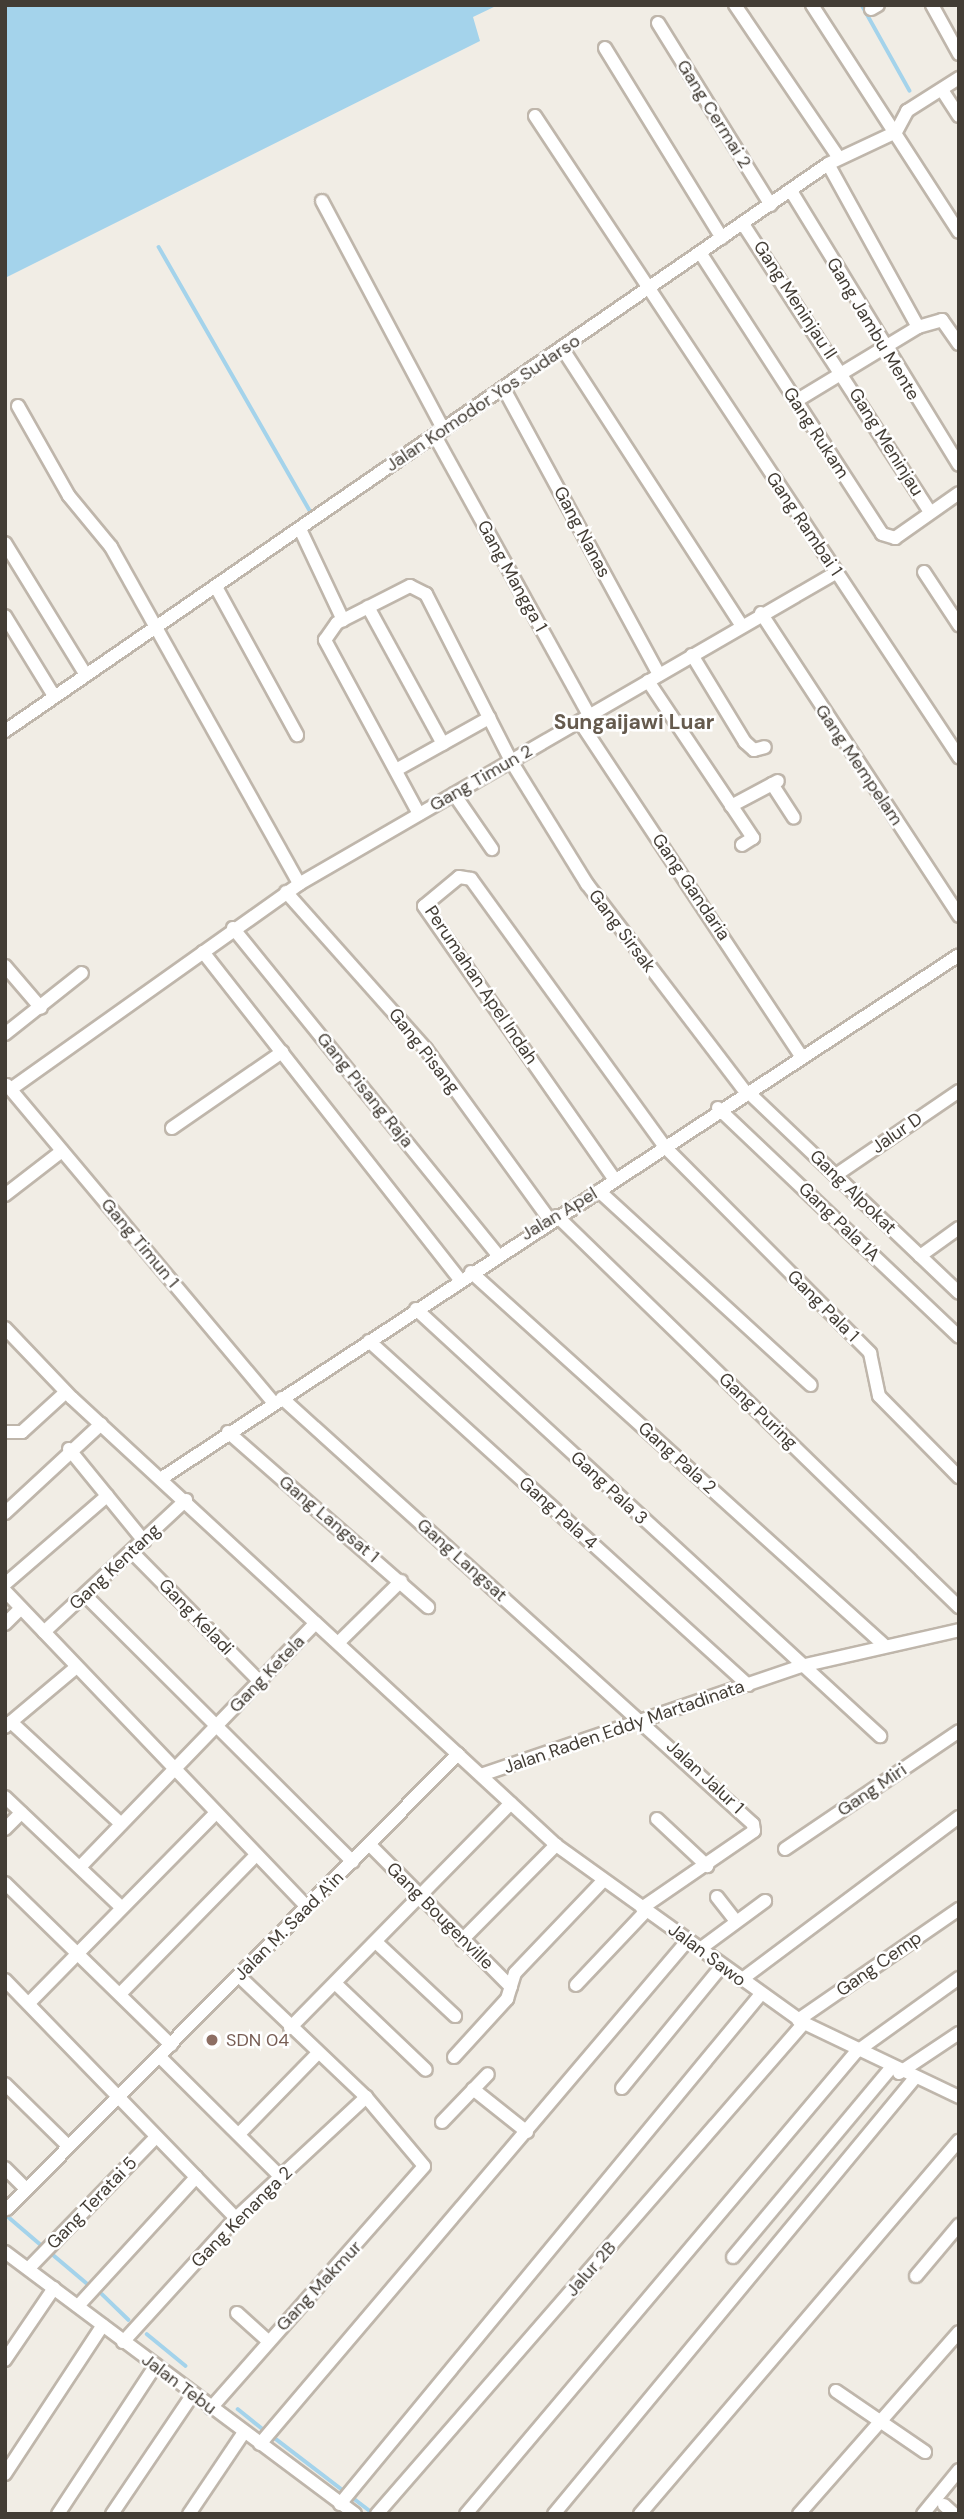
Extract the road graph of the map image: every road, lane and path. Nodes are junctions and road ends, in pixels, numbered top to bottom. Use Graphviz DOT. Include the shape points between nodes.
graph roads {
  1 [pos="735,5"];
  2 [pos="812,5"];
  3 [pos="932,5"];
  4 [pos="657,23"];
  5 [pos="605,48"];
  6 [pos="959,54"];
  7 [pos="959,78"];
  8 [pos="942,90"];
  9 [pos="535,116"];
  10 [pos="959,116"];
  11 [pos="897,132"];
  12 [pos="834,161"];
  13 [pos="791,191"];
  14 [pos="322,201"];
  15 [pos="771,205"];
  16 [pos="743,224"];
  17 [pos="959,232"];
  18 [pos="722,238"];
  19 [pos="701,254"];
  20 [pos="647,292"];
  21 [pos="918,327"];
  22 [pos="959,344"];
  23 [pos="883,346"];
  24 [pos="562,348"];
  25 [pos="841,372"];
  26 [pos="504,389"];
  27 [pos="796,401"];
  28 [pos="18,406"];
  29 [pos="440,433"];
  30 [pos="959,465"];
  31 [pos="959,493"];
  32 [pos="930,512"];
  33 [pos="300,528"];
  34 [pos="5,543"];
  35 [pos="837,572"];
  36 [pos="924,572"];
  37 [pos="216,587"];
  38 [pos="368,607"];
  39 [pos="761,613"];
  40 [pos="5,617"];
  41 [pos="343,620"];
  42 [pos="741,625"];
  43 [pos="959,625"];
  44 [pos="156,628"];
  45 [pos="692,655"];
  46 [pos="86,675"];
  47 [pos="654,678"];
  48 [pos="54,696"];
  49 [pos="489,718"];
  50 [pos="584,719"];
  51 [pos="5,731"];
  52 [pos="297,735"];
  53 [pos="443,744"];
  54 [pos="765,747"];
  55 [pos="959,757"];
  56 [pos="511,761"];
  57 [pos="396,770"];
  58 [pos="454,794"];
  59 [pos="731,806"];
  60 [pos="419,814"];
  61 [pos="794,818"];
  62 [pos="742,845"];
  63 [pos="492,849"];
  64 [pos="299,884"];
  65 [pos="286,892"];
  66 [pos="959,916"];
  67 [pos="233,928"];
  68 [pos="203,952"];
  69 [pos="959,955"];
  70 [pos="5,966"];
  71 [pos="82,973"];
  72 [pos="41,1008"];
  73 [pos="5,1034"];
  74 [pos="282,1052"];
  75 [pos="800,1054"];
  76 [pos="8,1086"];
  77 [pos="959,1091"];
  78 [pos="747,1092"];
  79 [pos="718,1108"];
  80 [pos="172,1128"];
  81 [pos="665,1147"];
  82 [pos="62,1151"];
  83 [pos="836,1175"];
  84 [pos="615,1180"];
  85 [pos="599,1191"];
  86 [pos="5,1195"];
  87 [pos="553,1217"];
  88 [pos="959,1228"];
  89 [pos="496,1253"];
  90 [pos="920,1256"];
  91 [pos="465,1276"];
  92 [pos="959,1293"];
  93 [pos="416,1309"];
  94 [pos="5,1328"];
  95 [pos="959,1337"];
  96 [pos="369,1341"];
  97 [pos="811,1385"];
  98 [pos="66,1392"];
  99 [pos="278,1401"];
  100 [pos="100,1424"];
  101 [pos="228,1432"];
  102 [pos="5,1433"];
  103 [pos="69,1449"];
  104 [pos="959,1477"];
  105 [pos="162,1478"];
  106 [pos="107,1496"];
  107 [pos="186,1500"];
  108 [pos="5,1513"];
  109 [pos="144,1541"];
  110 [pos="132,1552"];
  111 [pos="401,1581"];
  112 [pos="5,1584"];
  113 [pos="5,1591"];
  114 [pos="85,1595"];
  115 [pos="428,1607"];
  116 [pos="959,1607"];
  117 [pos="20,1609"];
  118 [pos="316,1623"];
  119 [pos="5,1624"];
  120 [pos="959,1630"];
  121 [pos="44,1632"];
  122 [pos="339,1643"];
  123 [pos="883,1644"];
  124 [pos="801,1667"];
  125 [pos="74,1669"];
  126 [pos="260,1682"];
  127 [pos="748,1685"];
  128 [pos="643,1720"];
  129 [pos="218,1724"];
  130 [pos="8,1725"];
  131 [pos="959,1731"];
  132 [pos="880,1736"];
  133 [pos="458,1754"];
  134 [pos="172,1772"];
  135 [pos="481,1775"];
  136 [pos="5,1797"];
  137 [pos="511,1803"];
  138 [pos="21,1813"];
  139 [pos="214,1815"];
  140 [pos="959,1817"];
  141 [pos="657,1819"];
  142 [pos="121,1824"];
  143 [pos="5,1829"];
  144 [pos="556,1845"];
  145 [pos="370,1846"];
  146 [pos="785,1849"];
  147 [pos="255,1856"];
  148 [pos="353,1862"];
  149 [pos="707,1866"];
  150 [pos="80,1867"];
  151 [pos="603,1881"];
  152 [pos="5,1883"];
  153 [pos="717,1897"];
  154 [pos="419,1898"];
  155 [pos="765,1901"];
  156 [pos="307,1907"];
  157 [pos="121,1908"];
  158 [pos="959,1909"];
  159 [pos="644,1910"];
  160 [pos="736,1920"];
  161 [pos="462,1940"];
  162 [pos="688,1940"];
  163 [pos="377,1943"];
  164 [pos="700,1949"];
  165 [pos="80,1953"];
  166 [pos="722,1966"];
  167 [pos="239,1976"];
  168 [pos="959,1978"];
  169 [pos="5,1980"];
  170 [pos="741,1980"];
  171 [pos="336,1984"];
  172 [pos="576,1985"];
  173 [pos="511,1987"];
  174 [pos="120,1994"];
  175 [pos="760,1995"];
  176 [pos="29,2003"];
  177 [pos="455,2016"];
  178 [pos="801,2021"];
  179 [pos="290,2028"];
  180 [pos="959,2033"];
  181 [pos="171,2045"];
  182 [pos="856,2052"];
  183 [pos="318,2053"];
  184 [pos="159,2056"];
  185 [pos="454,2057"];
  186 [pos="426,2070"];
  187 [pos="895,2071"];
  188 [pos="488,2074"];
  189 [pos="914,2079"];
  190 [pos="5,2084"];
  191 [pos="622,2088"];
  192 [pos="473,2089"];
  193 [pos="117,2095"];
  194 [pos="366,2097"];
  195 [pos="959,2097"];
  196 [pos="442,2122"];
  197 [pos="527,2132"];
  198 [pos="239,2134"];
  199 [pos="156,2137"];
  200 [pos="959,2141"];
  201 [pos="66,2144"];
  202 [pos="5,2168"];
  203 [pos="195,2177"];
  204 [pos="281,2177"];
  205 [pos="24,2187"];
  206 [pos="7,2209"];
  207 [pos="236,2218"];
  208 [pos="959,2225"];
  209 [pos="5,2252"];
  210 [pos="733,2257"];
  211 [pos="29,2268"];
  212 [pos="916,2277"];
  213 [pos="54,2288"];
  214 [pos="78,2306"];
  215 [pos="237,2313"];
  216 [pos="103,2325"];
  217 [pos="959,2332"];
  218 [pos="268,2341"];
  219 [pos="123,2342"];
  220 [pos="5,2360"];
  221 [pos="156,2365"];
  222 [pos="836,2391"];
  223 [pos="193,2394"];
  224 [pos="211,2408"];
  225 [pos="878,2421"];
  226 [pos="244,2432"];
  227 [pos="263,2441"];
  228 [pos="925,2452"];
  229 [pos="959,2470"];
  230 [pos="5,2474"];
  231 [pos="342,2501"];
  232 [pos="381,2511"];
  233 [pos="58,2514"];
  234 [pos="112,2514"];
  235 [pos="189,2514"];
  236 [pos="355,2514"];
  237 [pos="466,2514"];
  238 [pos="554,2514"];
  239 [pos="640,2514"];
  240 [pos="799,2514"];
  241 [pos="923,2514"];
  1 -- 12 [label="street"];
  2 -- 11 [label="street"];
  3 -- 6 [label="street"];
  4 -- 15 [label="street, Gang Cermai 2"];
  5 -- 18 [label="street"];
  7 -- 8 [label="street"];
  8 -- 10 [label="street"];
  8 -- 11 [label="street" via="907,111"];
  9 -- 20 [label="street, Gang Rambai 1"];
  11 -- 12 [label="street, Jalan Komodor Yos Sudarso"];
  11 -- 17 [label="street"];
  12 -- 13 [label="street, Jalan Komodor Yos Sudarso"];
  12 -- 21 [label="street"];
  13 -- 15 [label="street, Jalan Komodor Yos Sudarso"];
  13 -- 23 [label="street, Gang Jambu Mente"];
  14 -- 29 [label="street, Gang Mangga 1"];
  15 -- 16 [label="street, Jalan Komodor Yos Sudarso"];
  16 -- 18 [label="street, Jalan Komodor Yos Sudarso"];
  16 -- 25 [label="street, Gang Meninjau II"];
  18 -- 19 [label="street, Jalan Komodor Yos Sudarso"];
  19 -- 20 [label="street, Jalan Komodor Yos Sudarso"];
  19 -- 27 [label="street, Gang Rukam"];
  20 -- 24 [label="street, Jalan Komodor Yos Sudarso"];
  20 -- 35 [label="street, Gang Rambai 1"];
  21 -- 22 [label="street" via="942,320"];
  21 -- 23 [label="street, Gang Meninjau II"];
  23 -- 25 [label="street, Gang Meninjau II"];
  23 -- 30 [label="street, Gang Jambu Mente"];
  24 -- 26 [label="street, Jalan Komodor Yos Sudarso"];
  24 -- 42 [label="street"];
  25 -- 27 [label="street"];
  25 -- 32 [label="street, Gang Meninjau"];
  26 -- 29 [label="street, Jalan Komodor Yos Sudarso"];
  26 -- 47 [label="street, Gang Nanas"];
  27 -- 32 [label="street, Gang Rukam" via="887,538"];
  28 -- 44 [label="street"];
  29 -- 33 [label="street, Jalan Komodor Yos Sudarso"];
  29 -- 50 [label="street, Gang Mangga 1"];
  31 -- 32 [label="street, Gang Rukam"];
  33 -- 37 [label="street, Jalan Komodor Yos Sudarso"];
  33 -- 41 [label="street"];
  34 -- 46 [label="street"];
  35 -- 39 [label="street, Gang Timun 2"];
  35 -- 55 [label="street, Gang Rambai 1"];
  36 -- 43 [label="street"];
  37 -- 44 [label="street, Jalan Komodor Yos Sudarso"];
  37 -- 52 [label="street"];
  38 -- 41 [label="street"];
  38 -- 49 [label="street, Gang Sirsak" via="410,586 426,594"];
  38 -- 53 [label="street"];
  39 -- 42 [label="street, Gang Timun 2"];
  39 -- 66 [label="street, Gang Mempelam"];
  40 -- 48 [label="street"];
  41 -- 57 [label="street" via="325,640"];
  42 -- 45 [label="street, Gang Timun 2"];
  44 -- 46 [label="street, Jalan Komodor Yos Sudarso"];
  44 -- 64 [label="street"];
  45 -- 47 [label="street, Gang Timun 2"];
  45 -- 54 [label="street" via="745,742 754,750"];
  46 -- 48 [label="street, Jalan Komodor Yos Sudarso"];
  47 -- 50 [label="street, Gang Timun 2"];
  47 -- 59 [label="street, Gang Nanas"];
  48 -- 51 [label="street, Jalan Komodor Yos Sudarso"];
  49 -- 53 [label="street"];
  49 -- 56 [label="street, Gang Sirsak"];
  50 -- 56 [label="street, Gang Timun 2"];
  50 -- 75 [label="street, Gang Gandaria"];
  53 -- 57 [label="street"];
  56 -- 58 [label="street, Gang Timun 2"];
  56 -- 78 [label="street, Gang Sirsak" via="587,884"];
  57 -- 60 [label="street"];
  58 -- 60 [label="street, Gang Timun 2"];
  58 -- 63 [label="street"];
  59 -- 61 [label="street" via="775,782"];
  59 -- 62 [label="street, Gang Nanas" via="753,838"];
  60 -- 64 [label="street, Gang Timun 2"];
  64 -- 65 [label="street, Gang Timun 2"];
  65 -- 67 [label="street, Gang Timun 2"];
  65 -- 87 [label="street, Gang Pisang" via="426,1049"];
  67 -- 68 [label="street, Gang Timun 2"];
  67 -- 89 [label="street, Gang Pisang Raja"];
  68 -- 74 [label="street"];
  68 -- 76 [label="street, Gang Timun 2"];
  69 -- 75 [label="street, Jalan Apel"];
  70 -- 72 [label="street"];
  71 -- 72 [label="street"];
  72 -- 73 [label="street"];
  74 -- 80 [label="street"];
  74 -- 91 [label="street"];
  75 -- 78 [label="street, Jalan Apel"];
  76 -- 82 [label="street, Gang Timun 1"];
  77 -- 83 [label="street, Jalur D"];
  78 -- 79 [label="street, Jalan Apel"];
  78 -- 83 [label="street, Gang Alpokat"];
  79 -- 81 [label="street, Jalan Apel"];
  79 -- 95 [label="street, Gang Pala 1A"];
  81 -- 84 [label="street, Jalan Apel"];
  81 -- 84 [label="street, Perumahan Apel Indah" via="471,879 459,877 426,898 425,908"];
  81 -- 104 [label="street, Gang Pala 1" via="870,1353 879,1396"];
  82 -- 86 [label="street"];
  82 -- 99 [label="street, Gang Timun 1"];
  83 -- 90 [label="street, Gang Alpokat"];
  84 -- 85 [label="street, Jalan Apel"];
  85 -- 87 [label="street, Jalan Apel"];
  85 -- 97 [label="street"];
  87 -- 89 [label="street, Jalan Apel"];
  87 -- 116 [label="street, Gang Puring"];
  88 -- 90 [label="street"];
  89 -- 91 [label="street, Jalan Apel"];
  90 -- 92 [label="street, Gang Alpokat"];
  91 -- 93 [label="street, Jalan Apel"];
  91 -- 123 [label="street, Gang Pala 2"];
  93 -- 96 [label="street, Jalan Apel"];
  93 -- 124 [label="street, Gang Pala 3"];
  94 -- 98 [label="street, Jalan Raden Eddy Martadinata"];
  96 -- 99 [label="street, Jalan Apel"];
  96 -- 127 [label="street, Gang Pala 4"];
  98 -- 100 [label="street, Jalan Raden Eddy Martadinata"];
  98 -- 102 [label="street" via="22,1432"];
  99 -- 101 [label="street, Jalan Apel"];
  99 -- 128 [label="street, Gang Langsat"];
  100 -- 103 [label="street"];
  100 -- 105 [label="street, Jalan Raden Eddy Martadinata"];
  101 -- 105 [label="street, Jalan Apel"];
  101 -- 111 [label="street, Gang Langsat 1"];
  103 -- 106 [label="street"];
  103 -- 108 [label="street"];
  105 -- 107 [label="street, Jalan Raden Eddy Martadinata"];
  106 -- 109 [label="street"];
  106 -- 112 [label="street"];
  107 -- 109 [label="street, Gang Kentang"];
  107 -- 118 [label="street, Jalan Raden Eddy Martadinata"];
  109 -- 110 [label="street, Gang Kentang"];
  110 -- 114 [label="street, Gang Kentang"];
  110 -- 126 [label="street, Gang Keladi"];
  111 -- 115 [label="street, Gang Langsat 1"];
  111 -- 122 [label="street"];
  113 -- 117 [label="street"];
  114 -- 121 [label="street, Gang Kentang"];
  114 -- 129 [label="street"];
  117 -- 119 [label="street"];
  117 -- 121 [label="street"];
  118 -- 122 [label="street, Jalan Raden Eddy Martadinata"];
  118 -- 126 [label="street, Gang Ketela"];
  120 -- 123 [label="street, Jalan Raden Eddy Martadinata"];
  121 -- 125 [label="street"];
  122 -- 133 [label="street, Jalan Raden Eddy Martadinata"];
  123 -- 124 [label="street, Jalan Raden Eddy Martadinata"];
  124 -- 127 [label="street, Jalan Raden Eddy Martadinata"];
  124 -- 132 [label="street, Gang Pala 3"];
  125 -- 130 [label="street"];
  125 -- 134 [label="street"];
  126 -- 129 [label="street, Gang Ketela"];
  127 -- 128 [label="street, Jalan Raden Eddy Martadinata"];
  128 -- 135 [label="street, Jalan Raden Eddy Martadinata"];
  128 -- 149 [label="street, Jalan Jalur 1" via="753,1824 754,1831"];
  129 -- 134 [label="street, Gang Ketela"];
  129 -- 148 [label="street"];
  130 -- 142 [label="street"];
  131 -- 146 [label="street, Gang Miri"];
  133 -- 135 [label="street, Jalan Raden Eddy Martadinata"];
  133 -- 145 [label="street, Jalan M. Saad A'in"];
  134 -- 139 [label="street"];
  134 -- 142 [label="street, Gang Ketela"];
  135 -- 137 [label="street, Jalan Sawo"];
  136 -- 138 [label="street"];
  137 -- 144 [label="street, Jalan Sawo"];
  137 -- 154 [label="street"];
  138 -- 143 [label="street"];
  138 -- 150 [label="street"];
  139 -- 147 [label="street"];
  139 -- 157 [label="street"];
  140 -- 170 [label="street"];
  141 -- 149 [label="street"];
  142 -- 150 [label="street, Gang Ketela"];
  144 -- 151 [label="street, Jalan Sawo"];
  144 -- 161 [label="street"];
  145 -- 148 [label="street, Jalan M. Saad A'in"];
  145 -- 154 [label="street, Gang Bougenville"];
  147 -- 156 [label="street"];
  147 -- 174 [label="street"];
  148 -- 156 [label="street, Jalan M. Saad A'in"];
  149 -- 159 [label="street, Jalan Jalur 1"];
  150 -- 157 [label="street"];
  151 -- 159 [label="street, Jalan Sawo"];
  151 -- 173 [label="street" via="515,1973"];
  152 -- 165 [label="street"];
  153 -- 160 [label="street"];
  154 -- 161 [label="street, Gang Bougenville"];
  154 -- 163 [label="street"];
  155 -- 160 [label="street"];
  156 -- 167 [label="street, Jalan M. Saad A'in"];
  157 -- 165 [label="street"];
  158 -- 178 [label="street, Gang Cemp"];
  159 -- 162 [label="street, Jalan Sawo"];
  159 -- 172 [label="street, Jalan Jalur 1"];
  160 -- 164 [label="street"];
  161 -- 173 [label="street, Gang Bougenville"];
  162 -- 164 [label="street, Jalan Sawo"];
  162 -- 197 [label="street"];
  163 -- 171 [label="street"];
  163 -- 177 [label="street"];
  164 -- 166 [label="street, Jalan Sawo"];
  165 -- 174 [label="street"];
  165 -- 176 [label="street"];
  166 -- 170 [label="street, Jalan Sawo"];
  166 -- 191 [label="street"];
  167 -- 179 [label="street"];
  167 -- 181 [label="street, Jalan M. Saad A'in"];
  168 -- 182 [label="street"];
  169 -- 176 [label="street"];
  170 -- 175 [label="street, Jalan Sawo"];
  171 -- 179 [label="street"];
  171 -- 186 [label="street"];
  173 -- 185 [label="street"];
  174 -- 181 [label="street"];
  175 -- 178 [label="street, Jalan Sawo"];
  175 -- 231 [label="street"];
  176 -- 193 [label="street"];
  178 -- 182 [label="street, Jalan Sawo"];
  178 -- 232 [label="street, Jalur 2B"];
  179 -- 183 [label="street"];
  180 -- 187 [label="street"];
  181 -- 184 [label="street, Jalan M. Saad A'in"];
  182 -- 187 [label="street, Jalan Sawo"];
  182 -- 237 [label="street"];
  183 -- 194 [label="street"];
  183 -- 198 [label="street"];
  184 -- 193 [label="street, Jalan M. Saad A'in"];
  184 -- 198 [label="street"];
  187 -- 189 [label="street, Jalan Sawo"];
  187 -- 210 [label="street"];
  188 -- 192 [label="street"];
  189 -- 195 [label="street, Jalan Sawo"];
  189 -- 238 [label="street"];
  190 -- 201 [label="street"];
  192 -- 196 [label="street"];
  192 -- 197 [label="street"];
  193 -- 199 [label="street"];
  193 -- 201 [label="street, Jalan M. Saad A'in"];
  194 -- 204 [label="street, Gang Kenanga 2"];
  194 -- 218 [label="street, Gang Makmur" via="424,2164 421,2176"];
  197 -- 227 [label="street"];
  198 -- 204 [label="street"];
  199 -- 203 [label="street"];
  199 -- 211 [label="street, Gang Teratai 5"];
  200 -- 239 [label="street"];
  201 -- 205 [label="street, Jalan M. Saad A'in"];
  202 -- 205 [label="street"];
  203 -- 207 [label="street"];
  203 -- 214 [label="street"];
  204 -- 207 [label="street, Gang Kenanga 2"];
  205 -- 206 [label="street, Jalan M. Saad A'in"];
  207 -- 219 [label="street, Gang Kenanga 2"];
  208 -- 212 [label="street"];
  209 -- 211 [label="street, Jalan Tebu"];
  211 -- 213 [label="street, Jalan Tebu"];
  213 -- 214 [label="street, Jalan Tebu"];
  213 -- 220 [label="street"];
  214 -- 216 [label="street, Jalan Tebu"];
  215 -- 218 [label="street"];
  216 -- 219 [label="street, Jalan Tebu"];
  216 -- 230 [label="street"];
  217 -- 225 [label="street"];
  218 -- 224 [label="street, Gang Makmur"];
  219 -- 221 [label="street, Jalan Tebu"];
  221 -- 223 [label="street, Jalan Tebu"];
  221 -- 233 [label="street"];
  222 -- 225 [label="street"];
  223 -- 224 [label="street, Jalan Tebu"];
  223 -- 234 [label="street"];
  224 -- 226 [label="street, Jalan Tebu"];
  225 -- 228 [label="street"];
  225 -- 240 [label="street"];
  226 -- 227 [label="street, Jalan Tebu"];
  226 -- 235 [label="street"];
  227 -- 231 [label="street, Jalan Tebu"];
  229 -- 241 [label="street"];
  231 -- 236 [label="street, Jalan Tebu"];
}
